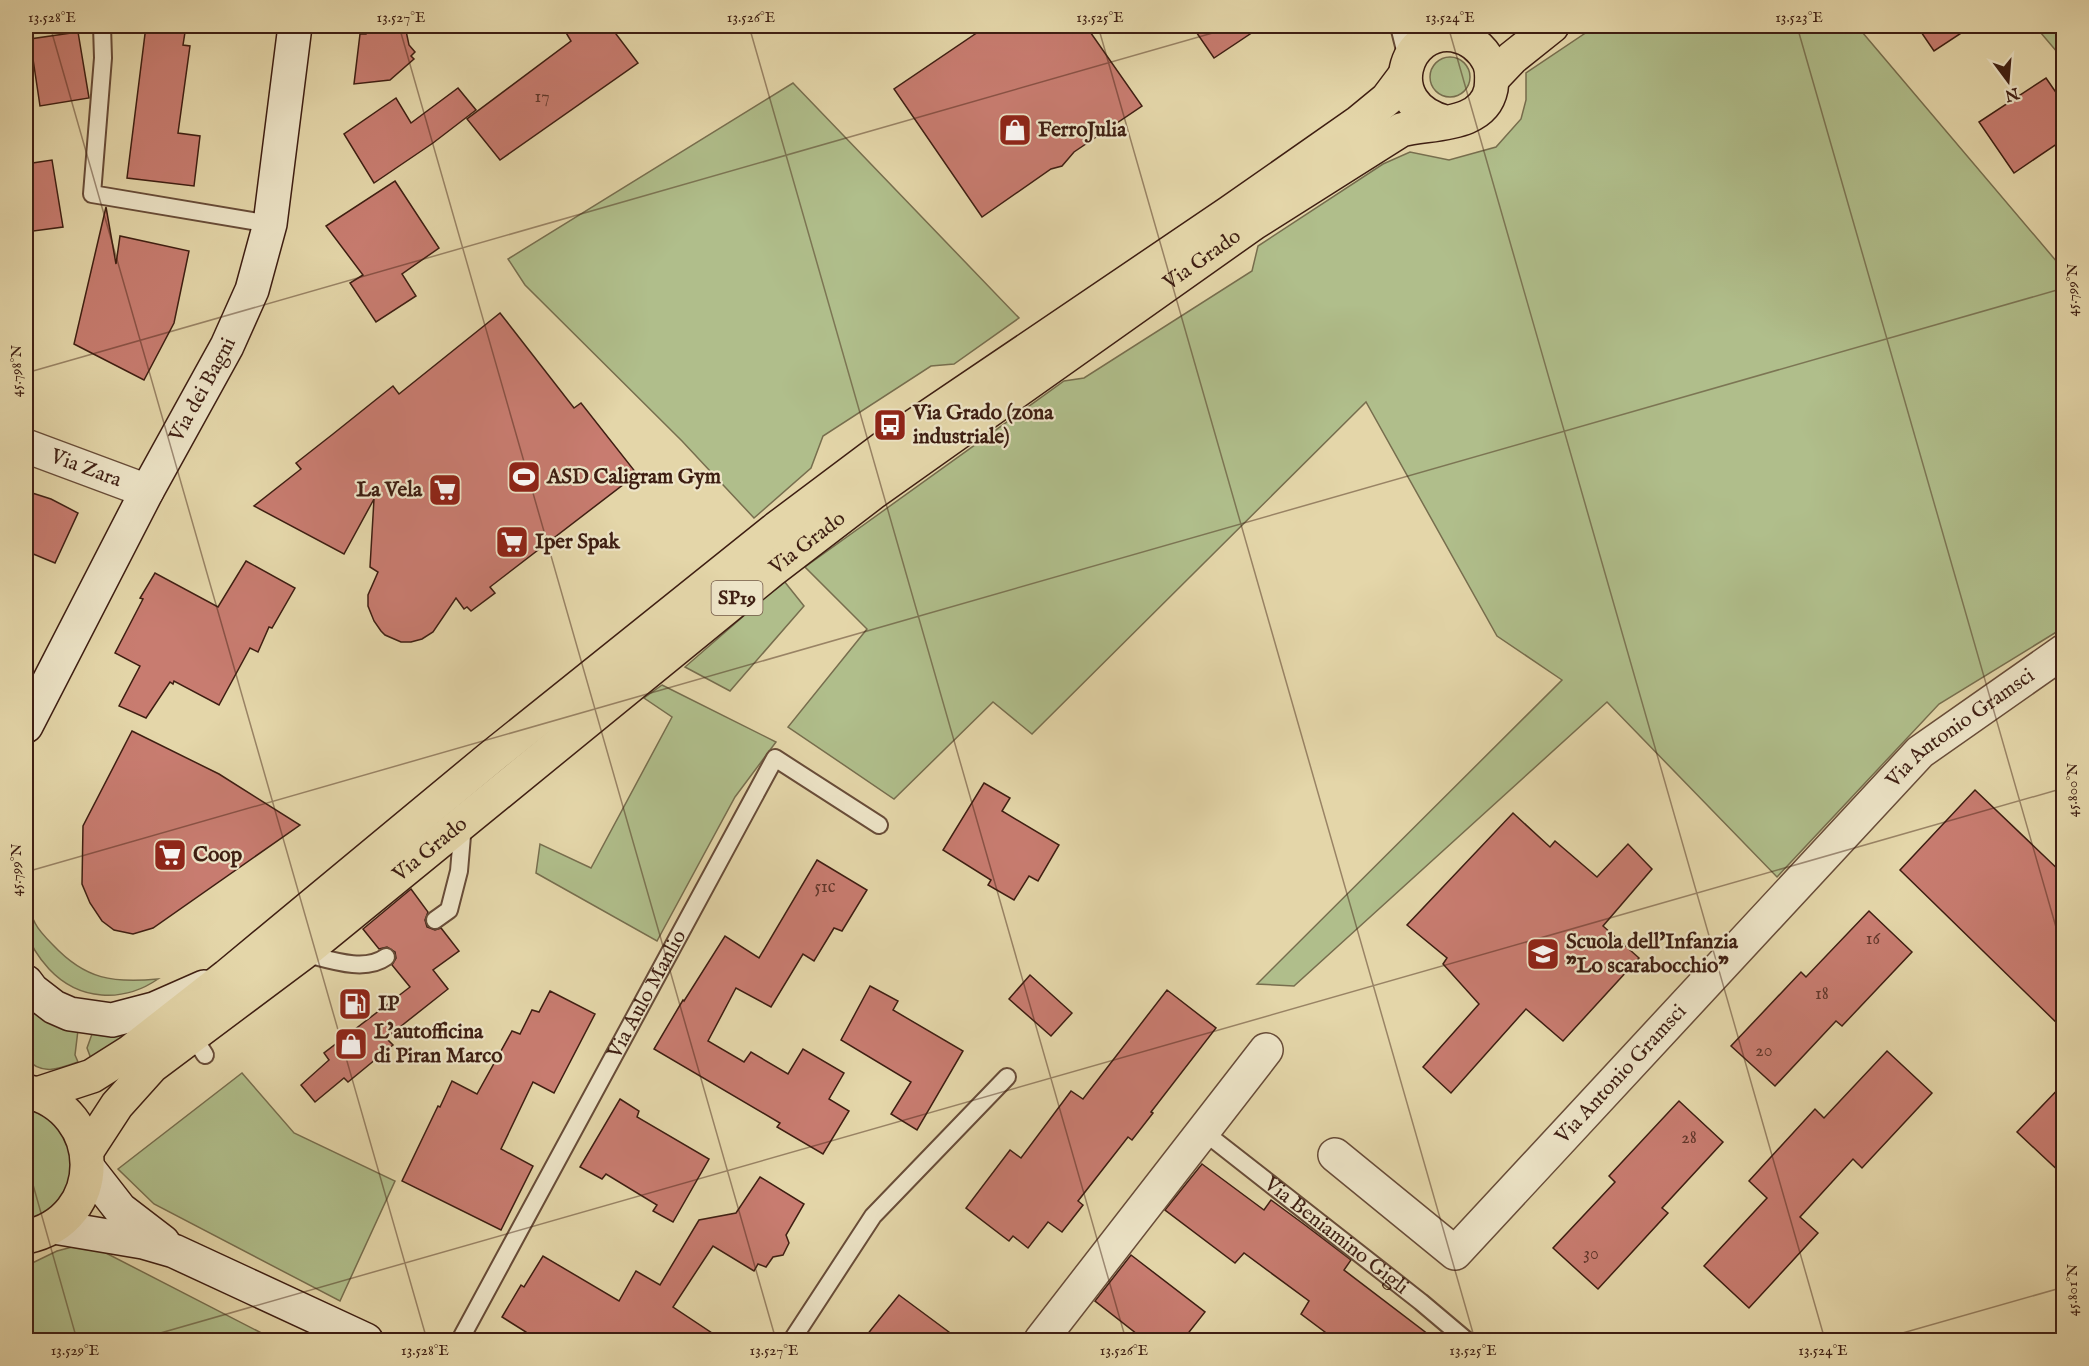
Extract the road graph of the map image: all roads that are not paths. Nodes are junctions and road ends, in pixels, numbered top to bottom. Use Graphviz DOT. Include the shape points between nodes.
graph roads {
  1 [pos="102,26"];
  2 [pos="295,26"];
  3 [pos="1399,26"];
  4 [pos="1492,26"];
  5 [pos="1552,26"];
  6 [pos="1445,33"];
  7 [pos="1406,69"];
  8 [pos="1492,79"];
  9 [pos="1445,122"];
  10 [pos="270,224"];
  11 [pos="26,446"];
  12 [pos="147,491"];
  13 [pos="2064,651"];
  14 [pos="26,726"];
  15 [pos="464,824"];
  16 [pos="879,825"];
  17 [pos="435,920"];
  18 [pos="303,953"];
  19 [pos="386,957"];
  20 [pos="227,976"];
  21 [pos="26,982"];
  22 [pos="1266,1050"];
  23 [pos="1007,1077"];
  24 [pos="31,1093"];
  25 [pos="1204,1132"];
  26 [pos="1335,1155"];
  27 [pos="87,1160"];
  28 [pos="40,1232"];
  29 [pos="174,1251"];
  30 [pos="366,1341"];
  31 [pos="460,1341"];
  32 [pos="792,1341"];
  33 [pos="1041,1341"];
  34 [pos="1466,1341"];
  1 -- 10 [label="lane" via="104,58 92,194"];
  2 -- 10 [label="street, Via dei Bagni"];
  3 -- 7 [label="lane"];
  4 -- 6 [label="main road, Via Grado / SP19"];
  5 -- 8 [label="main road, Via Grado / SP19"];
  6 -- 7 [label="main road, Via Grado / SP19" via="1427,40 1416,50"];
  6 -- 8 [label="main road" via="1475,43 1485,53"];
  7 -- 9 [label="main road" via="1411,101 1431,119"];
  7 -- 20 [label="main road, Via Grado / SP19" via="1387,99 1359,122 901,435 777,528"];
  8 -- 9 [label="main road, Via Grado / SP19" via="1483,106 1472,116"];
  9 -- 15 [label="main road, Via Grado / SP19" via="1401,130 1254,223 874,492 734,601"];
  10 -- 12 [label="street, Via dei Bagni" via="252,290 235,327"];
  11 -- 12 [label="street, Via Zara"];
  12 -- 14 [label="street, Via dei Bagni"];
  13 -- 26 [label="street, Via Antonio Gramsci" via="1920,752 1455,1253"];
  15 -- 17 [label="lane" via="459,871 448,910"];
  15 -- 18 [label="main road, Via Grado / SP19"];
  16 -- 31 [label="lane, Via Aulo Manlio" via="775,758"];
  18 -- 19 [label="lane" via="347,963 377,964"];
  18 -- 27 [label="main road, Via Grado / SP19" via="199,1045 152,1066 117,1105"];
  20 -- 21 [label="street" via="154,1009 112,1020 70,1014 54,1007"];
  20 -- 24 [label="main road, Via Grado / SP19" via="130,1052 92,1076"];
  22 -- 25 [label="street"];
  23 -- 32 [label="lane" via="873,1216"];
  24 -- 27 [label="main road" via="55,1102 69,1116 81,1132"];
  25 -- 33 [label="street"];
  25 -- 34 [label="lane, Via Beniamino Gigli"];
  27 -- 28 [label="main road, Via Grado" via="83,1191 71,1211"];
  27 -- 29 [label="street" via="120,1209"];
  28 -- 29 [label="street" via="143,1242"];
  29 -- 30 [label="street"];
}
